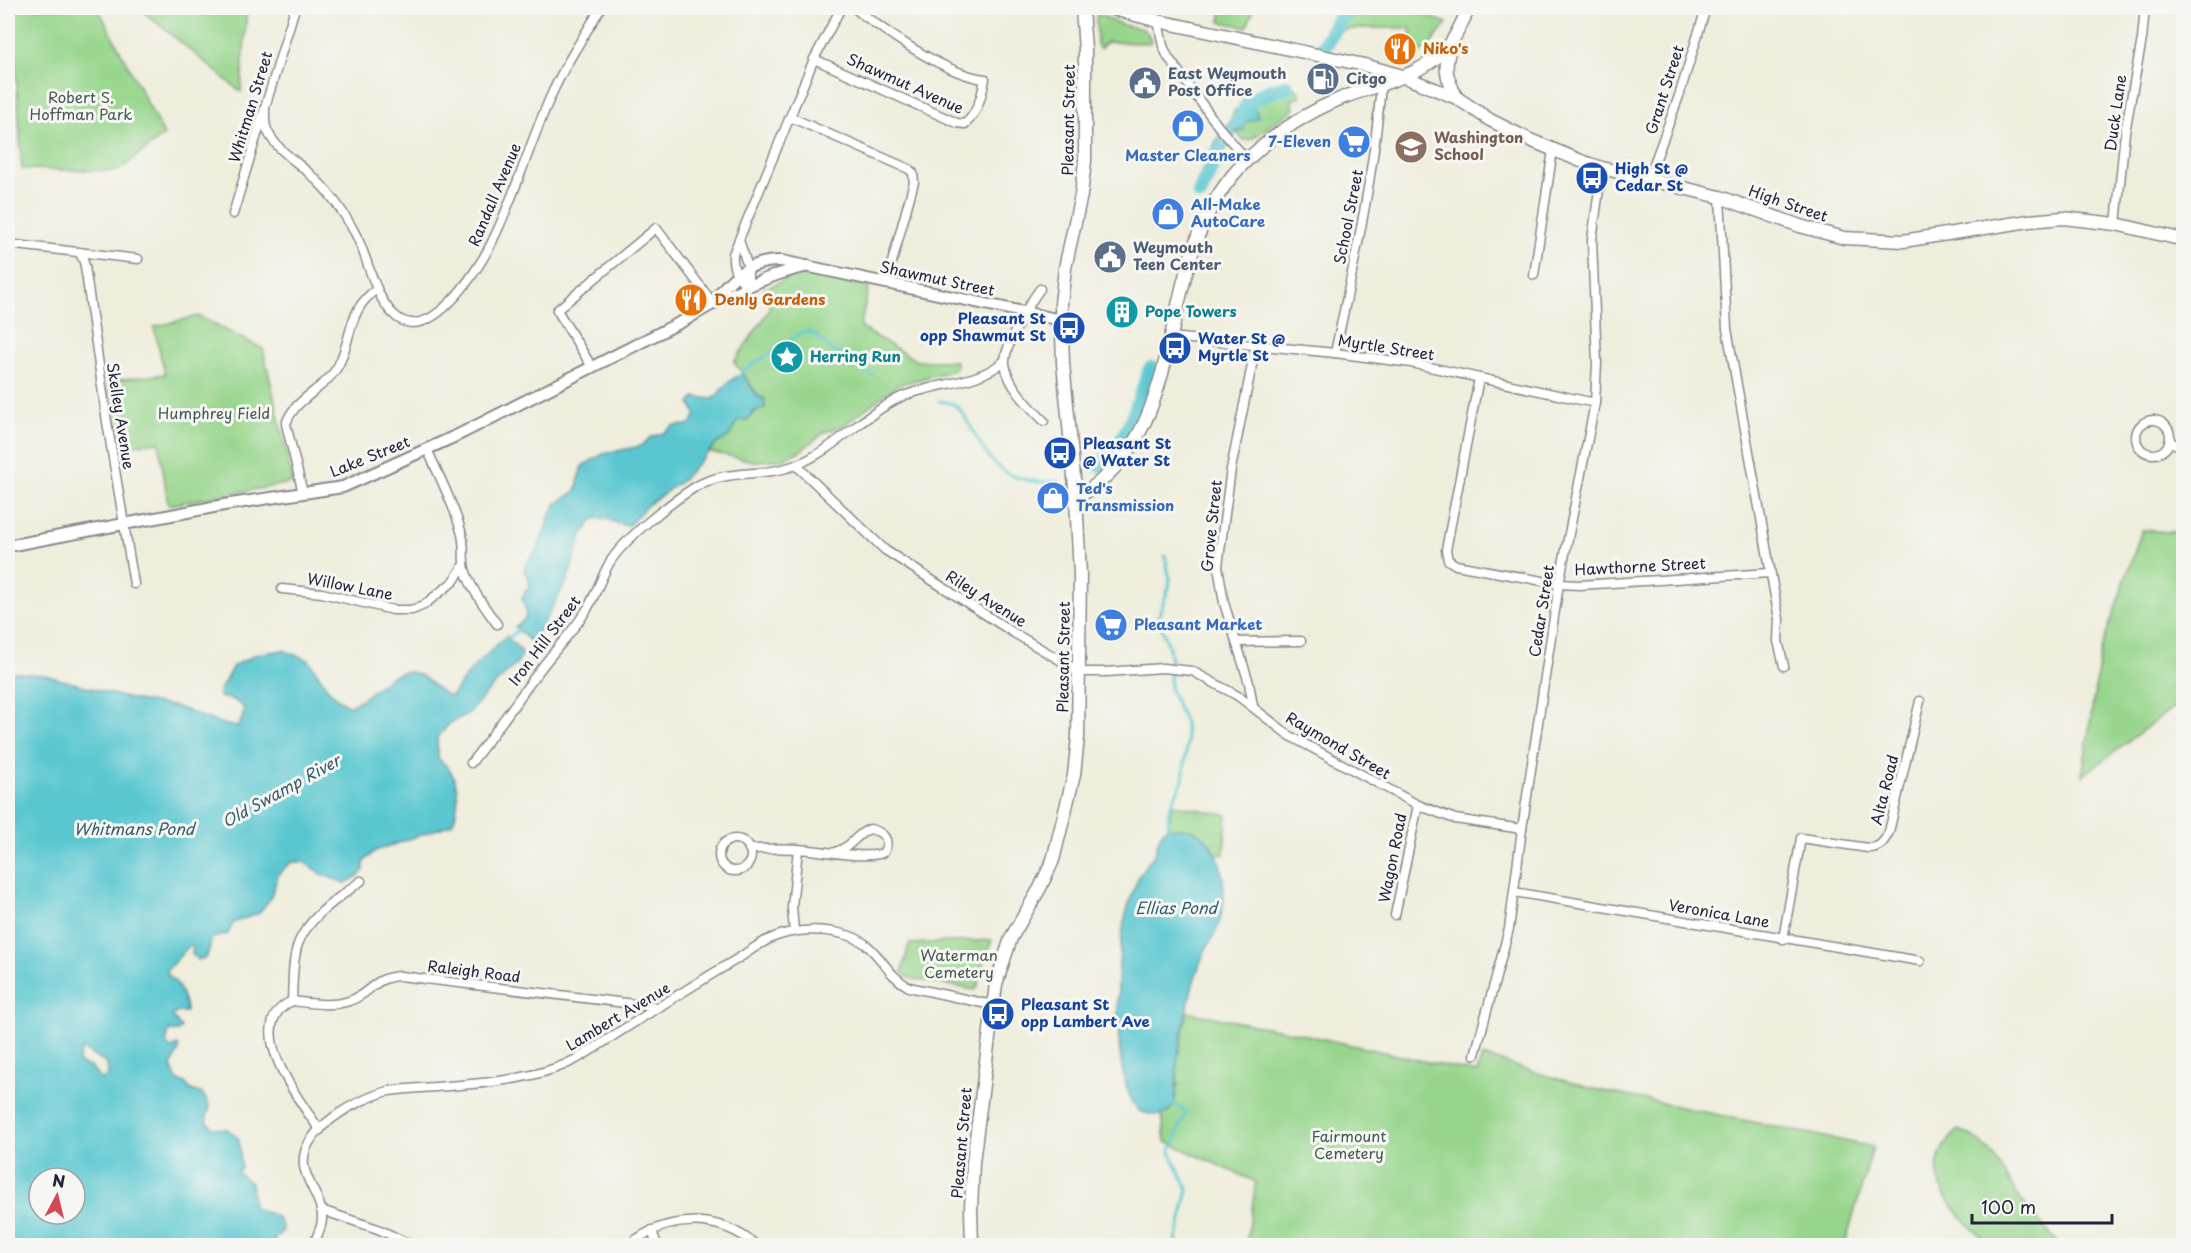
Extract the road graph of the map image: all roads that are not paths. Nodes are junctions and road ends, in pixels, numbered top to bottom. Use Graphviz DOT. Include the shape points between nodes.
graph roads {
  1 [pos="295,8"];
  2 [pos="601,8"];
  3 [pos="841,8"];
  4 [pos="854,8"];
  5 [pos="1082,8"];
  6 [pos="1110,8"];
  7 [pos="1469,8"];
  8 [pos="1706,8"];
  9 [pos="2145,8"];
  10 [pos="1158,21"];
  11 [pos="1452,42"];
  12 [pos="814,59"];
  13 [pos="1402,76"];
  14 [pos="1381,84"];
  15 [pos="1457,98"];
  16 [pos="265,110"];
  17 [pos="790,117"];
  18 [pos="1553,150"];
  19 [pos="1247,160"];
  20 [pos="1602,168"];
  21 [pos="1648,180"];
  22 [pos="1720,197"];
  23 [pos="233,214"];
  24 [pos="2116,224"];
  25 [pos="739,236"];
  26 [pos="2184,240"];
  27 [pos="8,244"];
  28 [pos="79,252"];
  29 [pos="138,259"];
  30 [pos="808,266"];
  31 [pos="742,270"];
  32 [pos="1534,275"];
  33 [pos="886,284"];
  34 [pos="748,288"];
  35 [pos="377,289"];
  36 [pos="1040,289"];
  37 [pos="713,303"];
  38 [pos="1024,313"];
  39 [pos="1061,320"];
  40 [pos="1170,337"];
  41 [pos="1256,345"];
  42 [pos="1335,353"];
  43 [pos="1005,361"];
  44 [pos="592,367"];
  45 [pos="1479,378"];
  46 [pos="1595,403"];
  47 [pos="1044,421"];
  48 [pos="2170,442"];
  49 [pos="2184,448"];
  50 [pos="427,449"];
  51 [pos="796,465"];
  52 [pos="303,493"];
  53 [pos="1076,498"];
  54 [pos="124,525"];
  55 [pos="8,546"];
  56 [pos="464,564"];
  57 [pos="1770,573"];
  58 [pos="134,584"];
  59 [pos="1559,584"];
  60 [pos="282,590"];
  61 [pos="497,624"];
  62 [pos="1301,641"];
  63 [pos="1236,642"];
  64 [pos="1784,666"];
  65 [pos="1080,672"];
  66 [pos="1920,701"];
  67 [pos="1252,706"];
  68 [pos="471,763"];
  69 [pos="1418,806"];
  70 [pos="1522,829"];
  71 [pos="749,849"];
  72 [pos="798,849"];
  73 [pos="835,852"];
  74 [pos="361,880"];
  75 [pos="1514,892"];
  76 [pos="1395,915"];
  77 [pos="794,932"];
  78 [pos="1784,939"];
  79 [pos="1920,961"];
  80 [pos="292,1001"];
  81 [pos="992,1005"];
  82 [pos="660,1007"];
  83 [pos="1474,1055"];
  84 [pos="320,1130"];
  85 [pos="321,1210"];
  86 [pos="652,1230"];
  87 [pos="314,1245"];
  88 [pos="414,1245"];
  89 [pos="627,1245"];
  90 [pos="657,1245"];
  91 [pos="757,1245"];
  92 [pos="972,1245"];
  1 -- 16 [label="street, Whitman Street"];
  2 -- 35 [label="street, Randall Avenue" via="555,86 500,227 470,278 443,309 417,323 395,315"];
  3 -- 12 [label="street"];
  4 -- 12 [label="street, Shawmut Avenue" via="898,39 960,74 985,79 969,120 957,123"];
  5 -- 39 [label="main road, Pleasant Street" via="1084,179 1063,279"];
  6 -- 10 [label="main road, High Street"];
  7 -- 11 [label="main road"];
  8 -- 21 [label="street, Grant Street"];
  9 -- 24 [label="street, Duck Lane" via="2125,132"];
  10 -- 13 [label="main road, High Street"];
  10 -- 19 [label="street" via="1168,57"];
  11 -- 13 [label="main road" via="1427,64"];
  11 -- 15 [label="main road" via="1446,74"];
  12 -- 17 [label="street"];
  13 -- 14 [label="main road"];
  13 -- 15 [label="main road, High Street"];
  14 -- 19 [label="main road" via="1301,119"];
  14 -- 42 [label="street, School Street" via="1372,171"];
  15 -- 18 [label="main road, High Street" via="1490,120"];
  16 -- 23 [label="street, Whitman Street"];
  16 -- 35 [label="street, Randall Avenue" via="270,137 323,187 344,214 366,255"];
  17 -- 25 [label="street"];
  17 -- 33 [label="street" via="913,173 914,182"];
  18 -- 20 [label="main road, High Street"];
  18 -- 32 [label="street"];
  19 -- 40 [label="main road" via="1220,191 1205,218 1188,263"];
  20 -- 21 [label="main road, High Street"];
  20 -- 46 [label="street, Cedar Street" via="1592,240"];
  21 -- 22 [label="main road, High Street"];
  22 -- 24 [label="main road, High Street" via="1819,231 1865,241 1925,239 2047,219"];
  22 -- 57 [label="street" via="1727,329"];
  24 -- 26 [label="main road, High Street"];
  25 -- 31 [label="street"];
  25 -- 31 [label="street" via="732,262"];
  27 -- 28 [label="street"];
  28 -- 29 [label="street"];
  28 -- 54 [label="street, Skelley Avenue" via="85,266"];
  30 -- 31 [label="street, Shawmut Street" via="773,261"];
  30 -- 33 [label="street, Shawmut Street"];
  30 -- 34 [label="street, Shawmut Street"];
  31 -- 34 [label="street"];
  31 -- 34 [label="street"];
  31 -- 37 [label="street, Lake Street"];
  33 -- 38 [label="street, Shawmut Street"];
  34 -- 37 [label="street, Lake Street"];
  35 -- 52 [label="street" via="358,306 333,374 296,405 286,424"];
  36 -- 38 [label="street"];
  37 -- 44 [label="street, Lake Street"];
  37 -- 44 [label="street" via="657,228 557,310"];
  38 -- 39 [label="street, Shawmut Street"];
  38 -- 43 [label="street"];
  39 -- 53 [label="main road, Pleasant Street"];
  40 -- 41 [label="street, Myrtle Street"];
  40 -- 53 [label="main road" via="1150,412 1139,436 1106,478"];
  41 -- 42 [label="street, Myrtle Street"];
  41 -- 63 [label="street, Grove Street" via="1231,470 1219,559 1220,584"];
  42 -- 45 [label="street, Myrtle Street" via="1412,363"];
  43 -- 47 [label="street" via="1007,373 1022,397"];
  43 -- 51 [label="street, Iron Hill Street" via="986,374 932,386 898,399"];
  44 -- 50 [label="street, Lake Street"];
  45 -- 46 [label="street, Myrtle Street"];
  45 -- 59 [label="street, Hawthorne Street" via="1446,550 1448,560 1456,565"];
  46 -- 59 [label="street, Cedar Street"];
  48 -- 48 [label="street" via="2170,431 2158,420 2142,423 2136,433 2138,445 2146,453 2163,451"];
  48 -- 49 [label="street"];
  50 -- 52 [label="street, Lake Street" via="343,487"];
  50 -- 56 [label="street" via="460,527"];
  51 -- 65 [label="street, Riley Avenue" via="879,545"];
  51 -- 68 [label="street, Iron Hill Street" via="708,480 628,540 607,567 583,616"];
  52 -- 54 [label="street, Lake Street"];
  53 -- 65 [label="main road, Pleasant Street"];
  54 -- 55 [label="street, Lake Street"];
  54 -- 58 [label="street, Skelley Avenue"];
  56 -- 60 [label="street, Willow Lane" via="454,581 412,610"];
  56 -- 61 [label="street"];
  57 -- 59 [label="street, Hawthorne Street"];
  57 -- 64 [label="street"];
  59 -- 70 [label="street, Cedar Street"];
  62 -- 63 [label="street"];
  63 -- 67 [label="street, Grove Street"];
  65 -- 67 [label="street, Raymond Street" via="1183,668"];
  65 -- 81 [label="main road, Pleasant Street" via="1076,760 1058,842 1040,888 1006,950"];
  66 -- 78 [label="street, Alta Road" via="1884,842 1868,848 1801,838"];
  67 -- 69 [label="street, Raymond Street" via="1290,736"];
  69 -- 70 [label="street, Raymond Street" via="1455,819"];
  69 -- 76 [label="street, Wagon Road"];
  70 -- 75 [label="street, Cedar Street"];
  71 -- 72 [label="street"];
  72 -- 73 [label="street"];
  72 -- 77 [label="street" via="792,907"];
  73 -- 73 [label="street" via="849,847 870,829 883,834 888,846 880,855"];
  74 -- 80 [label="street" via="328,906 301,938 294,960"];
  75 -- 78 [label="street, Veronica Lane"];
  75 -- 83 [label="street, Cedar Street" via="1509,929"];
  77 -- 81 [label="street, Lambert Avenue" via="822,931 855,938 872,948 900,982 909,987"];
  77 -- 82 [label="street, Lambert Avenue" via="770,938"];
  78 -- 79 [label="street, Veronica Lane"];
  80 -- 82 [label="street, Raleigh Road" via="349,1001 377,981 400,976"];
  80 -- 84 [label="street" via="275,1014 275,1054 297,1098"];
  81 -- 92 [label="main road, Pleasant Street" via="973,1162"];
  82 -- 84 [label="street, Lambert Avenue" via="557,1068 505,1079 376,1094 354,1104"];
  84 -- 85 [label="street, Lambert Avenue" via="307,1147 304,1167"];
  85 -- 87 [label="street"];
  85 -- 88 [label="street"];
  86 -- 89 [label="street"];
  86 -- 90 [label="street"];
  86 -- 91 [label="street" via="675,1222 707,1222 726,1227"];
}
